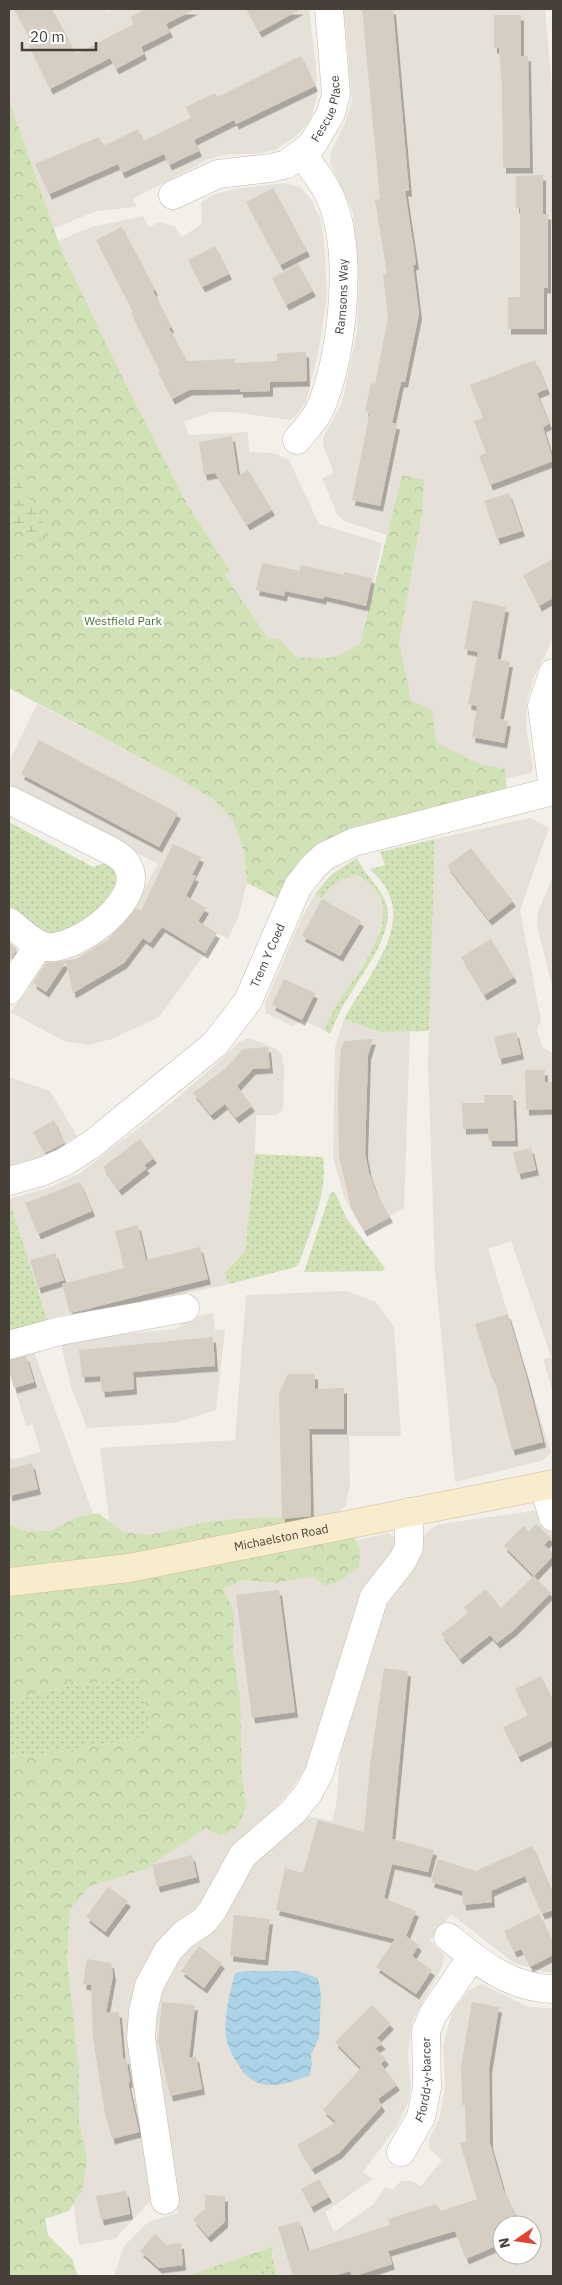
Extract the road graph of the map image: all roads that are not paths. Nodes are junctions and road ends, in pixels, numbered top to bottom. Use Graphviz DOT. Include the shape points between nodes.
graph roads {
  1 [pos="328,9"];
  2 [pos="302,154"];
  3 [pos="173,195"];
  4 [pos="297,440"];
  5 [pos="553,673"];
  6 [pos="553,790"];
  7 [pos="9,800"];
  8 [pos="9,922"];
  9 [pos="39,945"];
  10 [pos="9,990"];
  11 [pos="9,1181"];
  12 [pos="184,1308"];
  13 [pos="9,1345"];
  14 [pos="548,1485"];
  15 [pos="409,1512"];
  16 [pos="553,1517"];
  17 [pos="9,1582"];
  18 [pos="448,1937"];
  19 [pos="472,1957"];
  20 [pos="553,1989"];
  21 [pos="401,2152"];
  22 [pos="165,2200"];
  1 -- 2 [label="street, Fescue Place" via="336,94 321,132"];
  2 -- 3 [label="street, Fescue Place" via="287,164 271,168 218,174"];
  2 -- 4 [label="street, Ramsons Way" via="327,189 335,210 343,273 338,340 326,393 319,411"];
  5 -- 6 [label="street" via="542,706"];
  6 -- 11 [label="street, Trem Y Coed" via="354,842 325,856 298,886 248,1001 215,1044 91,1145 56,1165"];
  7 -- 9 [label="street" via="111,851 126,862 131,874 120,904 100,926 72,944"];
  8 -- 9 [label="street"];
  9 -- 10 [label="street"];
  12 -- 13 [label="street"];
  14 -- 15 [label="street, Michaelston Road"];
  14 -- 16 [label="street"];
  15 -- 17 [label="street, Michaelston Road" via="129,1568"];
  15 -- 22 [label="street" via="409,1548 374,1597 319,1773 309,1792 293,1812 243,1855 212,1912 168,1951 149,1986 141,2038"];
  18 -- 19 [label="street"];
  19 -- 20 [label="street" via="517,1984"];
  19 -- 21 [label="street, Ffordd-y-barcer" via="443,1996 430,2023 425,2054 427,2087 421,2117"];
}
